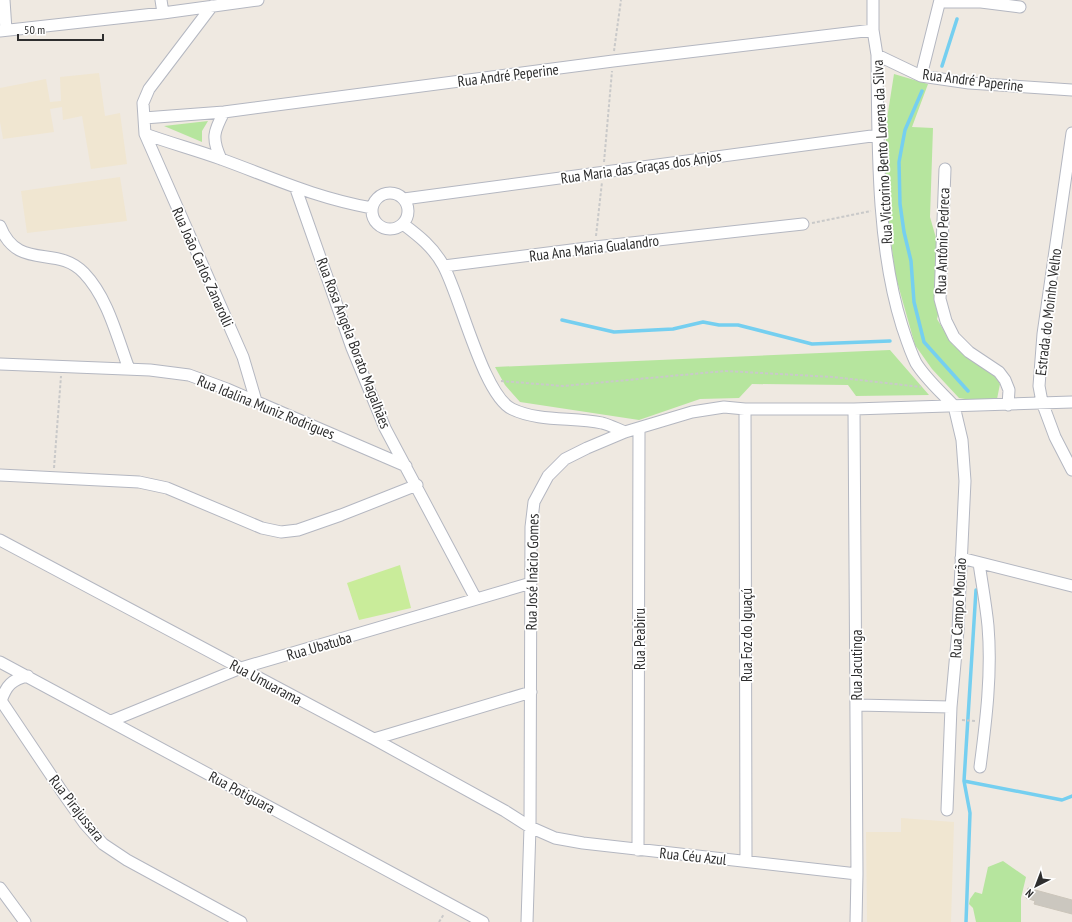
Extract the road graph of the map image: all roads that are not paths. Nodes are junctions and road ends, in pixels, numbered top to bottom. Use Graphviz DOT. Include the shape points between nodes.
graph roads {
  1 [pos="4,0"];
  2 [pos="161,0"];
  3 [pos="258,0"];
  4 [pos="873,0"];
  5 [pos="940,1"];
  6 [pos="981,1"];
  7 [pos="212,6"];
  8 [pos="1020,7"];
  9 [pos="163,13"];
  10 [pos="3,30"];
  11 [pos="873,30"];
  12 [pos="877,55"];
  13 [pos="921,76"];
  14 [pos="1072,90"];
  15 [pos="224,112"];
  16 [pos="144,118"];
  17 [pos="1072,133"];
  18 [pos="145,134"];
  19 [pos="879,135"];
  20 [pos="1071,149"];
  21 [pos="220,159"];
  22 [pos="945,169"];
  23 [pos="296,189"];
  24 [pos="404,199"];
  25 [pos="372,208"];
  26 [pos="403,224"];
  27 [pos="803,224"];
  28 [pos="0,226"];
  29 [pos="444,266"];
  30 [pos="0,364"];
  31 [pos="129,369"];
  32 [pos="256,401"];
  33 [pos="1042,402"];
  34 [pos="1072,402"];
  35 [pos="1008,405"];
  36 [pos="954,406"];
  37 [pos="745,409"];
  38 [pos="854,409"];
  39 [pos="639,429"];
  40 [pos="625,432"];
  41 [pos="406,466"];
  42 [pos="1072,470"];
  43 [pos="0,475"];
  44 [pos="417,485"];
  45 [pos="0,540"];
  46 [pos="961,558"];
  47 [pos="978,562"];
  48 [pos="531,583"];
  49 [pos="1072,586"];
  50 [pos="476,599"];
  51 [pos="0,662"];
  52 [pos="241,668"];
  53 [pos="28,676"];
  54 [pos="531,692"];
  55 [pos="1,700"];
  56 [pos="856,705"];
  57 [pos="951,707"];
  58 [pos="111,721"];
  59 [pos="374,739"];
  60 [pos="980,768"];
  61 [pos="947,810"];
  62 [pos="530,827"];
  63 [pos="638,850"];
  64 [pos="746,861"];
  65 [pos="857,874"];
  66 [pos="0,888"];
  67 [pos="24,922"];
  68 [pos="241,922"];
  69 [pos="483,922"];
  70 [pos="527,922"];
  71 [pos="856,922"];
  1 -- 10 [label="street"];
  2 -- 9 [label="street"];
  3 -- 7 [label="street"];
  4 -- 11 [label="street, Rua Victorino Bento Lorena da Silva"];
  5 -- 6 [label="street"];
  5 -- 13 [label="street"];
  6 -- 8 [label="street"];
  7 -- 9 [label="street"];
  7 -- 16 [label="street" via="149,89 143,104"];
  9 -- 10 [label="street"];
  11 -- 12 [label="street, Rua Victorino Bento Lorena da Silva"];
  11 -- 15 [label="street, Rua André Peperine"];
  12 -- 13 [label="street, Rua André Paperine"];
  12 -- 19 [label="street, Rua Victorino Bento Lorena da Silva"];
  13 -- 14 [label="street, Rua André Paperine" via="969,83"];
  15 -- 16 [label="street, Rua André Peperine"];
  15 -- 21 [label="street" via="215,130 214,141"];
  16 -- 18 [label="street"];
  17 -- 20 [label="street, Estrada do Moinho Velho"];
  18 -- 21 [label="street"];
  18 -- 32 [label="street, Rua João Carlos Zanarolli" via="243,357"];
  19 -- 24 [label="street, Rua Maria das Graças dos Anjos"];
  19 -- 36 [label="street, Rua Victorino Bento Lorena da Silva" via="882,209 896,307 916,363"];
  20 -- 33 [label="street, Estrada do Moinho Velho" via="1043,334 1039,386"];
  21 -- 23 [label="street"];
  22 -- 35 [label="street, Rua Antônio Pedreca" via="940,299 954,337 969,352 999,372 1005,380 1009,390"];
  23 -- 25 [label="street" via="343,203"];
  23 -- 41 [label="street, Rua Rosa Ângela Borato Magalhães" via="352,348 385,428"];
  24 -- 25 [label="street" via="394,193 388,193 378,198"];
  24 -- 26 [label="street" via="408,214"];
  25 -- 26 [label="street" via="374,219 382,227 393,229"];
  26 -- 29 [label="street" via="428,243"];
  27 -- 29 [label="street, Rua Ana Maria Gualandro"];
  28 -- 31 [label="street" via="12,247 27,254 64,260 83,272 98,293 111,319"];
  29 -- 40 [label="street" via="473,342 499,397 511,408 537,415 604,423"];
  30 -- 31 [label="street, Rua Idalina Muniz Rodrigues"];
  31 -- 32 [label="street, Rua Idalina Muniz Rodrigues" via="189,375"];
  32 -- 41 [label="street, Rua Idalina Muniz Rodrigues"];
  33 -- 34 [label="street, Rua José Inácio Gomes"];
  33 -- 35 [label="street, Rua José Inácio Gomes"];
  33 -- 42 [label="street, Estrada do Moinho Velho" via="1055,437"];
  35 -- 36 [label="street, Rua José Inácio Gomes"];
  36 -- 38 [label="street, Rua José Inácio Gomes"];
  36 -- 46 [label="street, Rua Campo Mourão" via="962,440 965,481"];
  37 -- 38 [label="street, Rua José Inácio Gomes"];
  37 -- 39 [label="street, Rua José Inácio Gomes" via="724,407 692,412"];
  37 -- 64 [label="street, Rua Foz do Iguaçú"];
  38 -- 56 [label="street, Rua Jacutinga"];
  39 -- 40 [label="street, Rua José Inácio Gomes"];
  39 -- 63 [label="street, Rua Peabiru"];
  40 -- 48 [label="street, Rua José Inácio Gomes" via="566,459 548,476 534,502 531,527"];
  41 -- 44 [label="street, Rua Rosa Ângela Borato Magalhães"];
  43 -- 44 [label="street" via="139,482 167,488 262,528 281,532 298,530"];
  44 -- 50 [label="street, Rua Rosa Ângela Borato Magalhães"];
  45 -- 52 [label="street, Rua Umuarama"];
  46 -- 47 [label="street"];
  46 -- 57 [label="street, Rua Campo Mourão"];
  47 -- 49 [label="street"];
  47 -- 60 [label="street" via="989,647 986,719"];
  48 -- 50 [label="street, Rua Ubatuba"];
  48 -- 54 [label="street, Rua José Inácio Gomes"];
  50 -- 52 [label="street, Rua Ubatuba"];
  51 -- 53 [label="street, Rua Potiguara"];
  52 -- 58 [label="street, Rua Ubatuba"];
  52 -- 59 [label="street, Rua Umuarama"];
  53 -- 55 [label="street, Rua Pirajussara" via="13,680"];
  53 -- 58 [label="street, Rua Potiguara"];
  54 -- 59 [label="street"];
  54 -- 62 [label="street, Rua José Inácio Gomes"];
  55 -- 68 [label="street, Rua Pirajussara" via="84,824 103,844 127,860"];
  56 -- 57 [label="street"];
  56 -- 65 [label="street, Rua Jacutinga"];
  57 -- 61 [label="street, Rua Campo Mourão"];
  58 -- 69 [label="street, Rua Potiguara"];
  59 -- 62 [label="street, Rua Umuarama"];
  62 -- 63 [label="street, Rua Céu Azul" via="555,838"];
  62 -- 70 [label="street, Rua José Inácio Gomes"];
  63 -- 64 [label="street, Rua Céu Azul"];
  64 -- 65 [label="street, Rua Céu Azul"];
  65 -- 71 [label="street, Rua Jacutinga"];
  66 -- 67 [label="street"];
}
